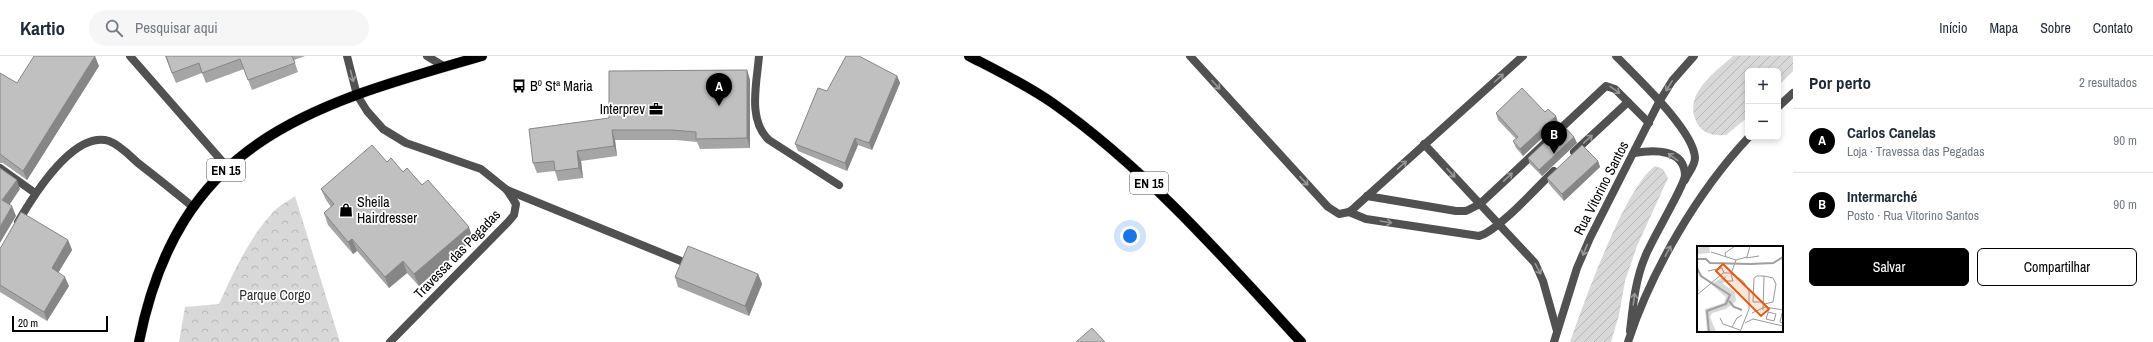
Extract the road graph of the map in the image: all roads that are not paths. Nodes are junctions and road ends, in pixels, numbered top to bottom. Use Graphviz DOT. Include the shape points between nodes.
graph roads {
  1 [pos="130,56"];
  2 [pos="347,56"];
  3 [pos="426,56"];
  4 [pos="482,56"];
  5 [pos="759,56"];
  6 [pos="969,56"];
  7 [pos="1190,56"];
  8 [pos="1523,56"];
  9 [pos="1616,56"];
  10 [pos="1694,56"];
  11 [pos="445,67"];
  12 [pos="1793,93"];
  13 [pos="357,95"];
  14 [pos="1628,102"];
  15 [pos="1659,102"];
  16 [pos="1781,104"];
  17 [pos="1649,123"];
  18 [pos="1746,140"];
  19 [pos="1424,144"];
  20 [pos="1634,153"];
  21 [pos="0,168"];
  22 [pos="228,168"];
  23 [pos="839,185"];
  24 [pos="1682,185"];
  25 [pos="507,190"];
  26 [pos="35,193"];
  27 [pos="1367,196"];
  28 [pos="1480,204"];
  29 [pos="193,207"];
  30 [pos="1349,212"];
  31 [pos="1499,224"];
  32 [pos="16,227"];
  33 [pos="680,260"];
  34 [pos="1557,331"];
  35 [pos="1629,340"];
  36 [pos="139,342"];
  37 [pos="390,342"];
  38 [pos="1302,342"];
  39 [pos="1554,342"];
  1 -- 22 [label="street"];
  2 -- 13 [label="street, one-way"];
  3 -- 11 [label="street"];
  4 -- 11 [label="main road, EN 15"];
  5 -- 23 [label="street" via="755,105 760,130 769,140"];
  6 -- 38 [label="main road, EN 15" via="1053,103 1133,168 1232,267"];
  7 -- 30 [label="street, one-way" via="1328,207 1339,214"];
  19 -- 8 [label="street, one-way"];
  9 -- 15 [label="street"];
  10 -- 15 [label="street, Rua Vitorino Santos, one-way" via="1672,81"];
  11 -- 13 [label="main road, EN 15"];
  12 -- 16 [label="street"];
  13 -- 22 [label="main road, EN 15" via="308,114 272,133"];
  13 -- 25 [label="street, Travessa das Pegadas" via="373,118 395,137 412,146 481,169"];
  14 -- 17 [label="street"];
  28 -- 14 [label="street, one-way" via="1602,88 1610,86"];
  31 -- 14 [label="street, one-way"];
  15 -- 17 [label="street, Rua Vitorino Santos"];
  15 -- 24 [label="street" via="1680,126 1694,152 1694,163"];
  17 -- 20 [label="street, Rua Vitorino Santos"];
  35 -- 18 [label="street, one-way" via="1655,276 1674,239 1716,174"];
  27 -- 19 [label="street, one-way"];
  19 -- 28 [label="street, one-way"];
  24 -- 20 [label="street, one-way" via="1685,179 1684,168 1674,156 1655,150"];
  20 -- 34 [label="street, Rua Vitorino Santos, one-way" via="1585,248"];
  21 -- 26 [label="street"];
  22 -- 29 [label="main road, EN 15"];
  35 -- 24 [label="street, one-way" via="1637,281 1644,259"];
  25 -- 33 [label="street"];
  25 -- 37 [label="street, Travessa das Pegadas" via="515,200 516,207 509,221"];
  26 -- 29 [label="street" via="67,157 86,144 104,140 121,149"];
  26 -- 32 [label="street"];
  27 -- 28 [label="street" via="1461,211 1471,210"];
  27 -- 30 [label="street"];
  28 -- 31 [label="street"];
  29 -- 36 [label="main road, EN 15" via="168,249 150,299"];
  30 -- 31 [label="street, one-way" via="1366,219 1470,236 1484,235"];
  31 -- 34 [label="street, one-way" via="1539,271"];
  34 -- 39 [label="street, Rua Vitorino Santos"];
}
